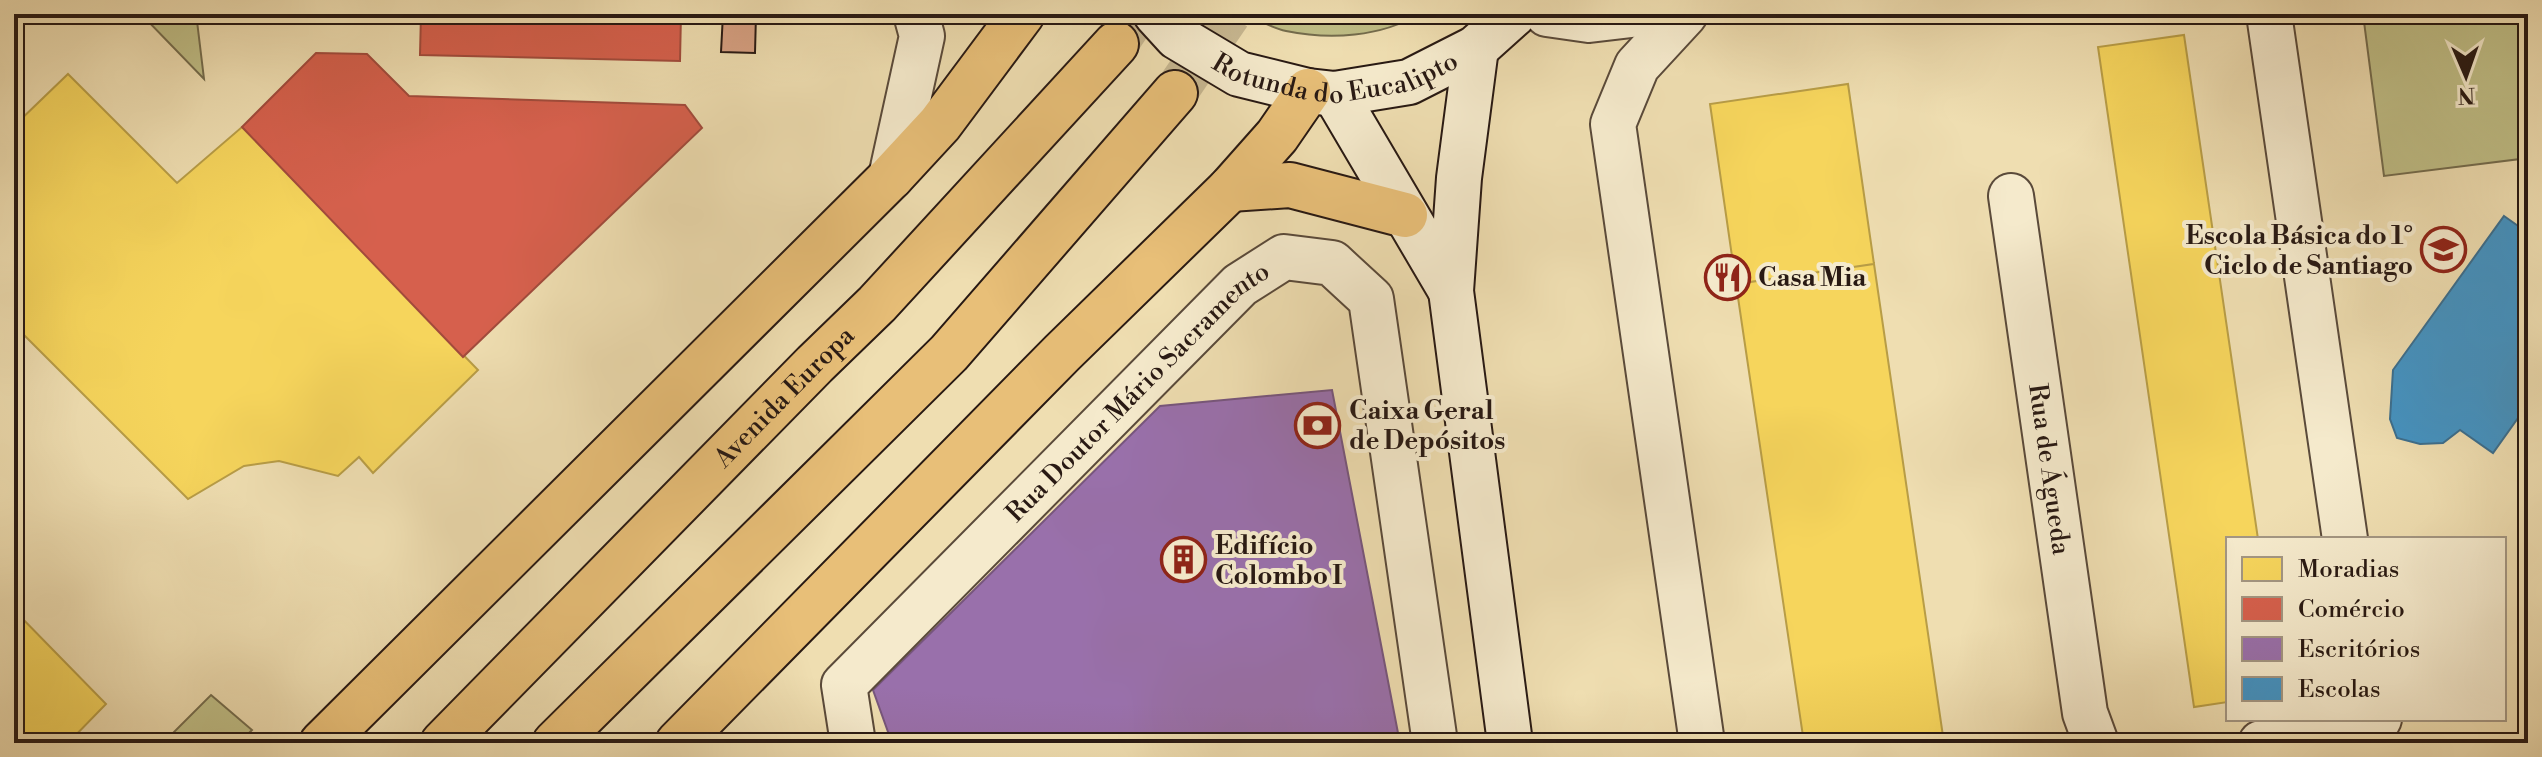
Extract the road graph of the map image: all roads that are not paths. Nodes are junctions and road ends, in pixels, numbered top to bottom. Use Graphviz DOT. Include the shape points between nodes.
graph roads {
  1 [pos="916,14"];
  2 [pos="1022,14"];
  3 [pos="1156,14"];
  4 [pos="1514,14"];
  5 [pos="1547,14"];
  6 [pos="1640,14"];
  7 [pos="1685,14"];
  8 [pos="2269,14"];
  9 [pos="1116,44"];
  10 [pos="1476,48"];
  11 [pos="1175,93"];
  12 [pos="1321,93"];
  13 [pos="891,177"];
  14 [pos="1230,189"];
  15 [pos="2011,196"];
  16 [pos="1405,215"];
  17 [pos="1451,291"];
  18 [pos="2345,537"];
  19 [pos="2376,725"];
  20 [pos="322,743"];
  21 [pos="443,743"];
  22 [pos="555,743"];
  23 [pos="678,743"];
  24 [pos="853,743"];
  25 [pos="1435,743"];
  26 [pos="1510,743"];
  27 [pos="1702,743"];
  28 [pos="2096,743"];
  29 [pos="2261,743"];
  1 -- 13 [label="street" via="922,36"];
  2 -- 13 [label="main road" via="940,124"];
  3 -- 12 [label="street, Rotunda do Eucalipto" via="1177,37 1239,74"];
  4 -- 10 [label="street, Rotunda do Eucalipto"];
  5 -- 6 [label="street" via="1589,20"];
  7 -- 27 [label="street" via="1637,66 1613,124"];
  8 -- 18 [label="street"];
  9 -- 21 [label="main road, Avenida Europa" via="877,304"];
  10 -- 12 [label="street, Rotunda do Eucalipto" via="1409,82"];
  10 -- 17 [label="street"];
  11 -- 22 [label="main road" via="949,353"];
  12 -- 14 [label="main road"];
  12 -- 16 [label="street"];
  13 -- 20 [label="main road"];
  14 -- 16 [label="main road" via="1290,185"];
  14 -- 23 [label="main road"];
  15 -- 28 [label="street, Rua de Águeda" via="2085,713"];
  16 -- 17 [label="street"];
  17 -- 26 [label="street"];
  19 -- 29 [label="street"];
  24 -- 25 [label="street, Rua Doutor Mário Sacramento" via="844,685 1240,285 1284,257 1332,263 1371,299"];
}
